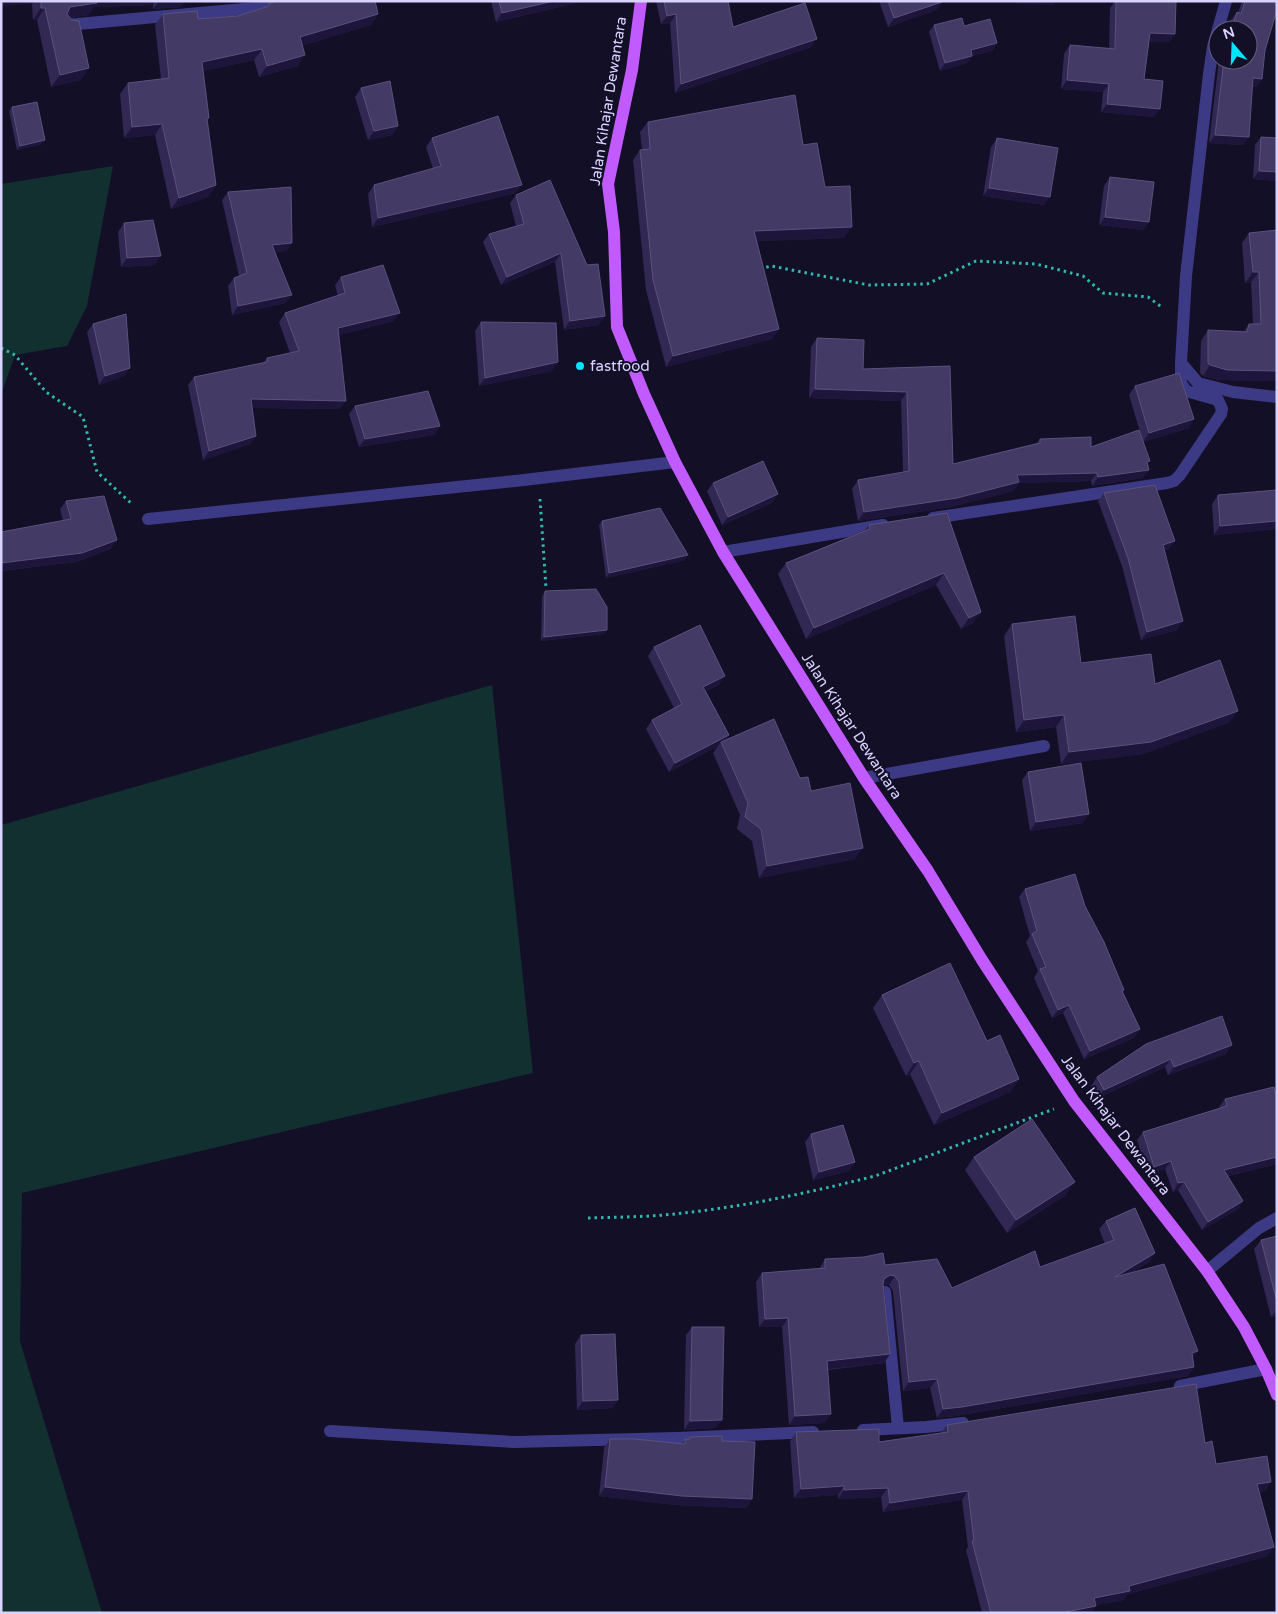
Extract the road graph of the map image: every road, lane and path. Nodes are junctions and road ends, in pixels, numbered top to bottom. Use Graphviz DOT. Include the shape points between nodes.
graph roads {
  1 [pos="283,1"];
  2 [pos="641,1"];
  3 [pos="1226,1"];
  4 [pos="67,25"];
  5 [pos="752,271"];
  6 [pos="1184,322"];
  7 [pos="1,348"];
  8 [pos="1181,363"];
  9 [pos="1277,397"];
  10 [pos="675,462"];
  11 [pos="539,479"];
  12 [pos="148,518"];
  13 [pos="924,519"];
  14 [pos="894,523"];
  15 [pos="723,552"];
  16 [pos="546,588"];
  17 [pos="1044,746"];
  18 [pos="864,778"];
  19 [pos="1074,1101"];
  20 [pos="588,1218"];
  21 [pos="1277,1218"];
  22 [pos="1207,1271"];
  23 [pos="885,1292"];
  24 [pos="1266,1369"];
  25 [pos="1168,1388"];
  26 [pos="1277,1395"];
  27 [pos="976,1420"];
  28 [pos="898,1428"];
  29 [pos="848,1430"];
  30 [pos="330,1431"];
  31 [pos="828,1431"];
  1 -- 4 [label="street" via="255,8"];
  2 -- 10 [label="main road, Jalan Kihajar Dewantara" via="632,70 608,184 614,232 617,327"];
  3 -- 6 [label="street" via="1209,74 1186,276"];
  5 -- 6 [label="path" via="771,266 869,285 927,284 976,261 1036,264 1083,276 1103,292 1148,297"];
  6 -- 8 [label="street"];
  7 -- 12 [label="path" via="15,354 46,392 83,417 97,472"];
  8 -- 9 [label="street" via="1198,383 1233,392"];
  8 -- 13 [label="street" via="1181,383 1186,391 1218,400 1222,409 1174,481"];
  10 -- 11 [label="street"];
  10 -- 15 [label="main road, Jalan Kihajar Dewantara"];
  11 -- 12 [label="street"];
  11 -- 16 [label="path"];
  14 -- 15 [label="street"];
  15 -- 18 [label="main road, Jalan Kihajar Dewantara"];
  17 -- 18 [label="street"];
  18 -- 19 [label="main road, Jalan Kihajar Dewantara" via="928,870"];
  19 -- 20 [label="path" via="883,1173 847,1183 710,1210"];
  19 -- 22 [label="main road, Jalan Kihajar Dewantara"];
  21 -- 22 [label="street" via="1259,1228"];
  22 -- 24 [label="main road, Jalan Kihajar Dewantara" via="1244,1327"];
  23 -- 28 [label="street"];
  24 -- 25 [label="street"];
  24 -- 26 [label="main road, Jalan Kihajar Dewantara"];
  27 -- 28 [label="street"];
  28 -- 29 [label="street"];
  30 -- 31 [label="street" via="514,1442"];
}
